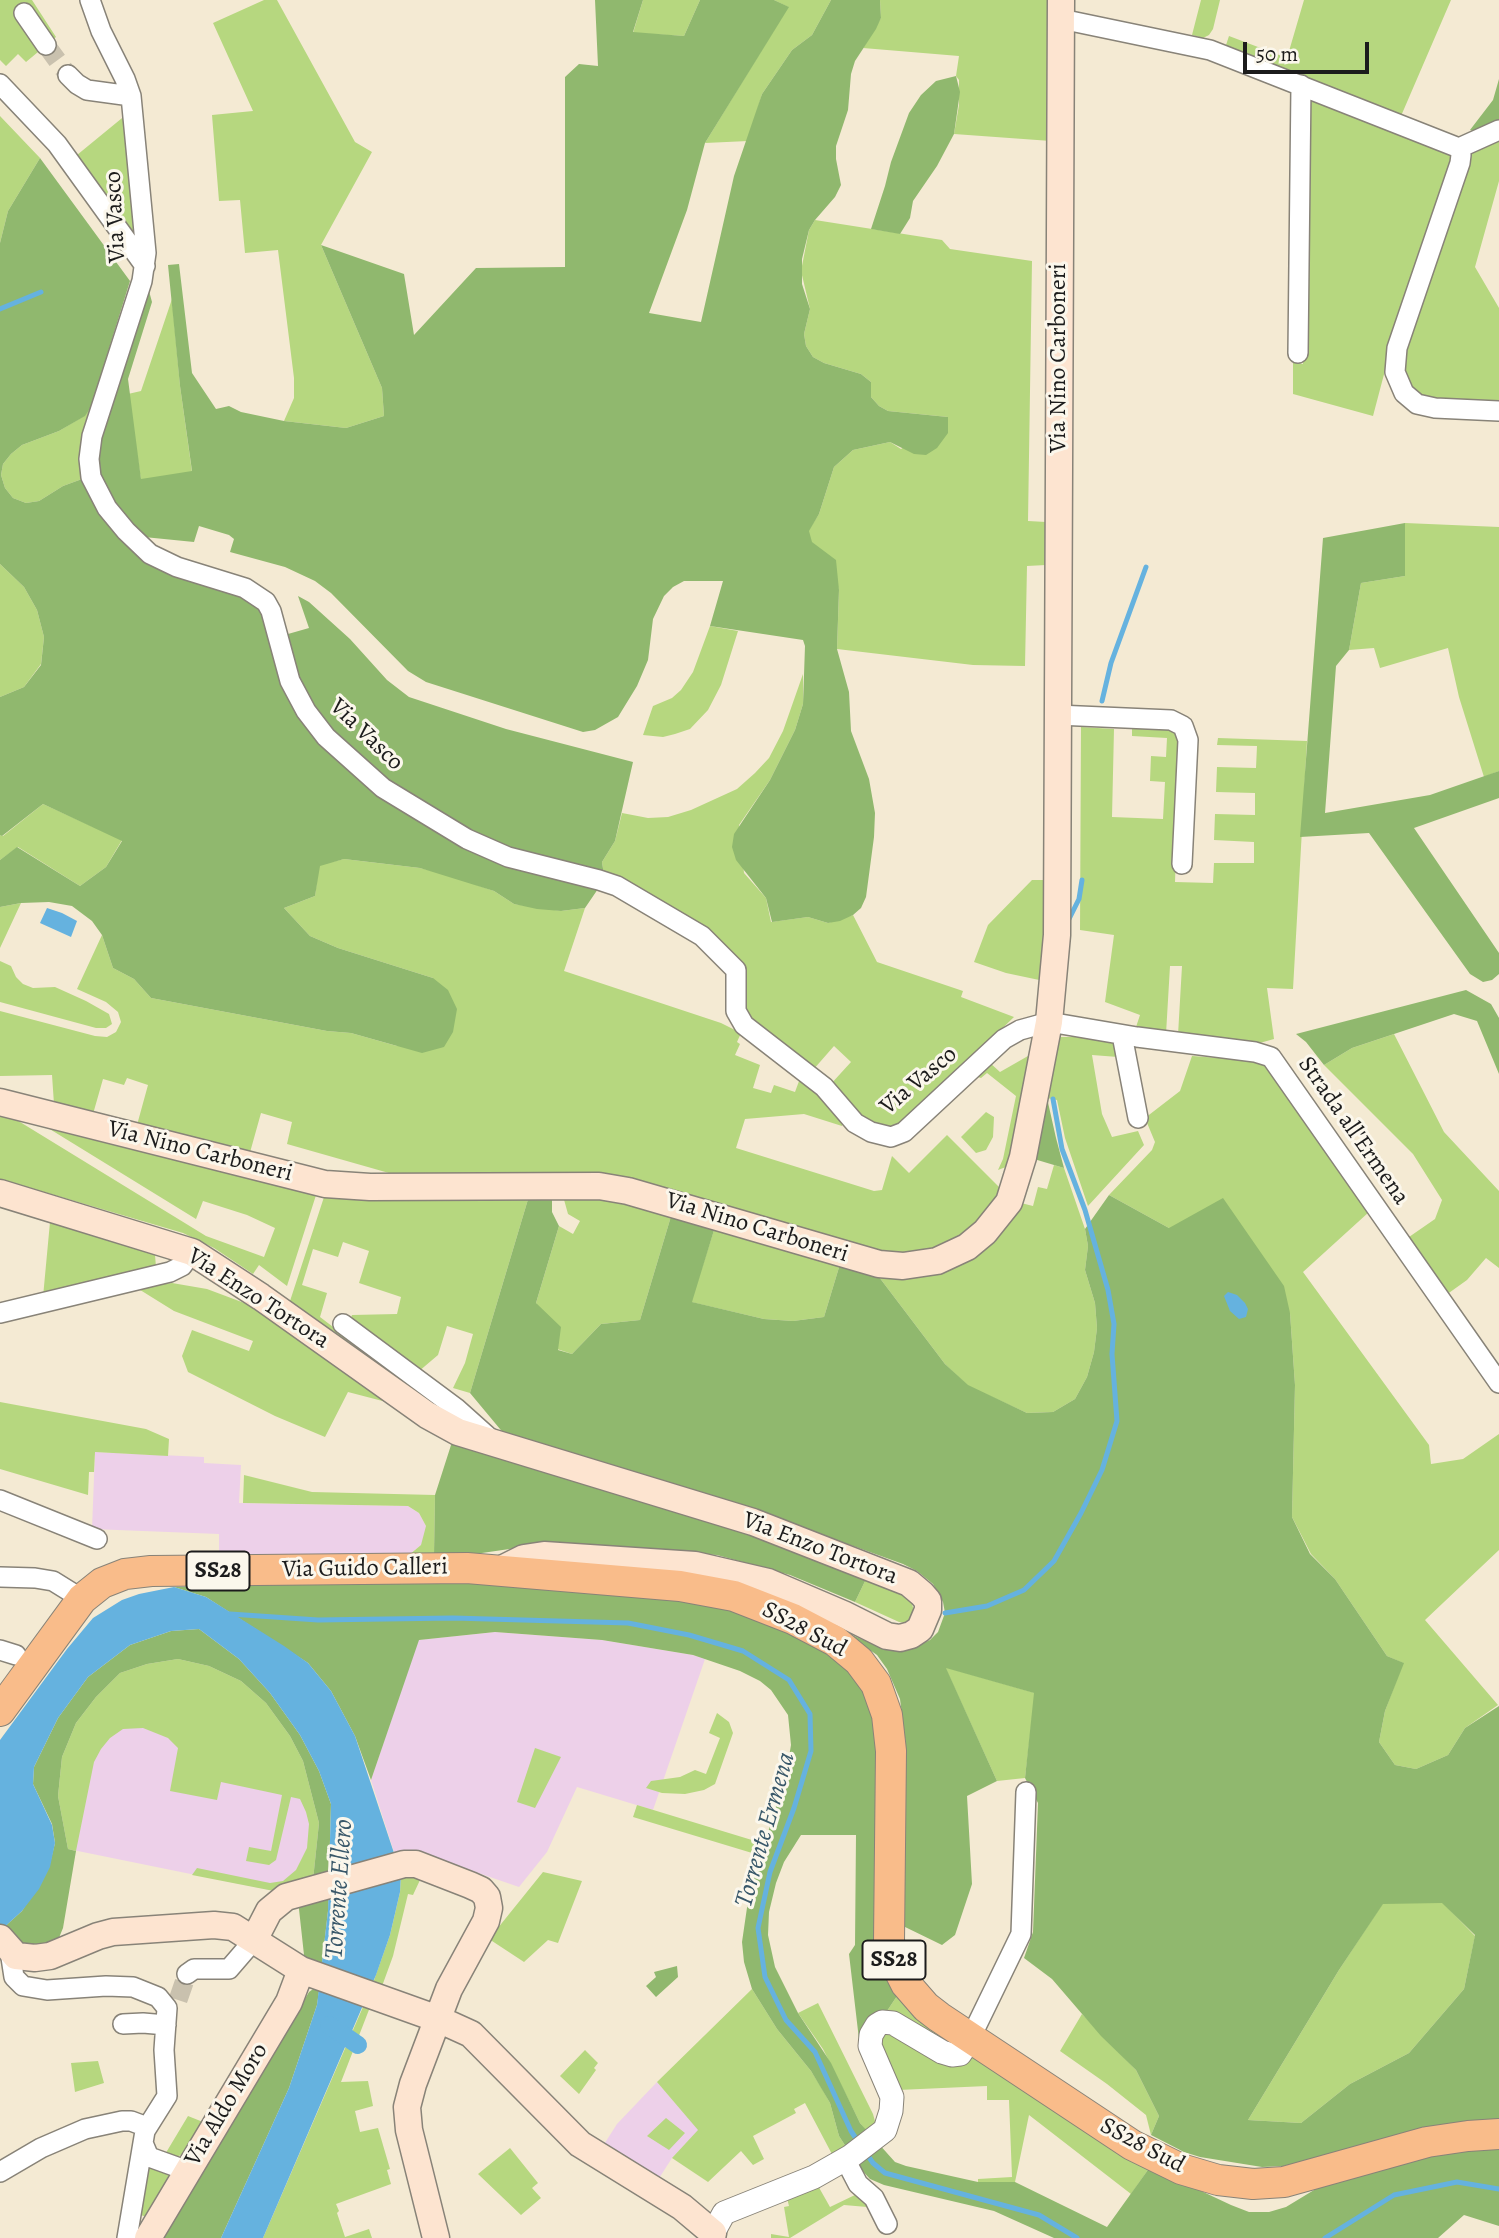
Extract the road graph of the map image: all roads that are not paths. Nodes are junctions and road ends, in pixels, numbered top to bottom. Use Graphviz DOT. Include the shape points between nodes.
graph roads {
  1 [pos="90,0"];
  2 [pos="1061,10"];
  3 [pos="24,13"];
  4 [pos="46,45"];
  5 [pos="68,75"];
  6 [pos="0,84"];
  7 [pos="1301,85"];
  8 [pos="131,96"];
  9 [pos="1499,130"];
  10 [pos="1459,148"];
  11 [pos="145,266"];
  12 [pos="1298,353"];
  13 [pos="1499,411"];
  14 [pos="1057,715"];
  15 [pos="1182,864"];
  16 [pos="1049,1022"];
  17 [pos="1122,1035"];
  18 [pos="0,1102"];
  19 [pos="1138,1118"];
  20 [pos="0,1193"];
  21 [pos="192,1252"];
  22 [pos="0,1313"];
  23 [pos="343,1324"];
  24 [pos="1499,1382"];
  25 [pos="497,1445"];
  26 [pos="0,1500"];
  27 [pos="97,1539"];
  28 [pos="500,1570"];
  29 [pos="0,1577"];
  30 [pos="82,1600"];
  31 [pos="0,1711"];
  32 [pos="1026,1792"];
  33 [pos="254,1940"];
  34 [pos="4,1948"];
  35 [pos="307,1973"];
  36 [pos="187,1974"];
  37 [pos="170,2011"];
  38 [pos="438,2019"];
  39 [pos="122,2024"];
  40 [pos="970,2039"];
  41 [pos="1499,2134"];
  42 [pos="145,2135"];
  43 [pos="848,2157"];
  44 [pos="188,2171"];
  45 [pos="0,2172"];
  46 [pos="887,2224"];
  47 [pos="713,2236"];
  48 [pos="127,2238"];
  49 [pos="148,2238"];
  50 [pos="436,2238"];
  1 -- 8 [label="street, Via Vasco"];
  2 -- 7 [label="street" via="1202,48"];
  2 -- 14 [label="main road, Via Nino Carboneri"];
  3 -- 4 [label="street"];
  5 -- 8 [label="street" via="88,90"];
  6 -- 11 [label="street" via="57,144"];
  7 -- 10 [label="street"];
  7 -- 12 [label="street"];
  8 -- 11 [label="street, Via Vasco"];
  9 -- 10 [label="street"];
  10 -- 13 [label="street" via="1460,163 1397,348 1395,372 1404,393 1417,404"];
  11 -- 16 [label="street, Via Vasco" via="92,436 89,467 97,492 150,554 245,588 266,602 287,674 306,711 326,737 371,778 483,847 617,886 702,936 736,970 735,1006 744,1025 824,1087 855,1123 871,1132 891,1137 904,1132 1004,1039"];
  14 -- 15 [label="street" via="1171,720 1183,726 1188,740"];
  14 -- 16 [label="main road, Via Nino Carboneri" via="1057,935"];
  16 -- 17 [label="street, Strada all'Ermena"];
  16 -- 18 [label="main road, Via Nino Carboneri" via="1029,1131 1009,1202 972,1244 943,1259 917,1265 873,1262 614,1188 325,1184"];
  17 -- 19 [label="street"];
  17 -- 24 [label="street, Strada all'Ermena" via="1271,1057"];
  20 -- 21 [label="main road, Via Enzo Tortora"];
  21 -- 22 [label="street" via="183,1266 170,1272"];
  21 -- 25 [label="main road, Via Enzo Tortora" via="427,1415"];
  23 -- 25 [label="street, Via Enzo Tortora" via="456,1408"];
  25 -- 28 [label="main road, Via Enzo Tortora" via="791,1536 909,1583 928,1601 928,1610 920,1629 900,1638 768,1582 695,1565 537,1556"];
  26 -- 27 [label="street"];
  28 -- 30 [label="main road, Via Guido Calleri / SS28" via="152,1571 113,1578"];
  28 -- 40 [label="main road, SS28 Sud / SS28" via="680,1586 734,1597 815,1630 859,1661 881,1694 890,1737 892,1955 915,1996"];
  29 -- 30 [label="street" via="53,1581"];
  30 -- 31 [label="main road, Via Guido Calleri / SS28"];
  32 -- 40 [label="street" via="1021,1934"];
  33 -- 34 [label="main road" via="233,1927 214,1924 105,1934 42,1958 22,1958"];
  33 -- 35 [label="main road"];
  33 -- 36 [label="street" via="227,1970 194,1969"];
  33 -- 38 [label="main road" via="269,1912 286,1897 404,1864 416,1864 477,1888 489,1901 486,1921"];
  34 -- 37 [label="street" via="14,1977 28,1988 133,1987 158,1997"];
  35 -- 38 [label="main road"];
  35 -- 44 [label="main road, Via Aldo Moro"];
  37 -- 39 [label="street" via="143,2022"];
  37 -- 42 [label="street" via="164,2050 167,2096"];
  38 -- 47 [label="main road" via="477,2039 580,2144 682,2207"];
  38 -- 50 [label="main road" via="407,2106"];
  40 -- 41 [label="main road, SS28 Sud / SS28" via="1132,2145 1181,2169 1218,2180 1284,2182 1427,2142"];
  40 -- 43 [label="street" via="960,2053 952,2055 893,2023 877,2025 870,2046 892,2097 888,2123 875,2139"];
  42 -- 44 [label="street" via="148,2155"];
  42 -- 45 [label="street" via="131,2122 122,2121 85,2129"];
  42 -- 48 [label="street"];
  43 -- 46 [label="street" via="858,2183 872,2196"];
  43 -- 47 [label="street" via="814,2177 724,2213"];
  44 -- 49 [label="main road, Via Aldo Moro"];
}
